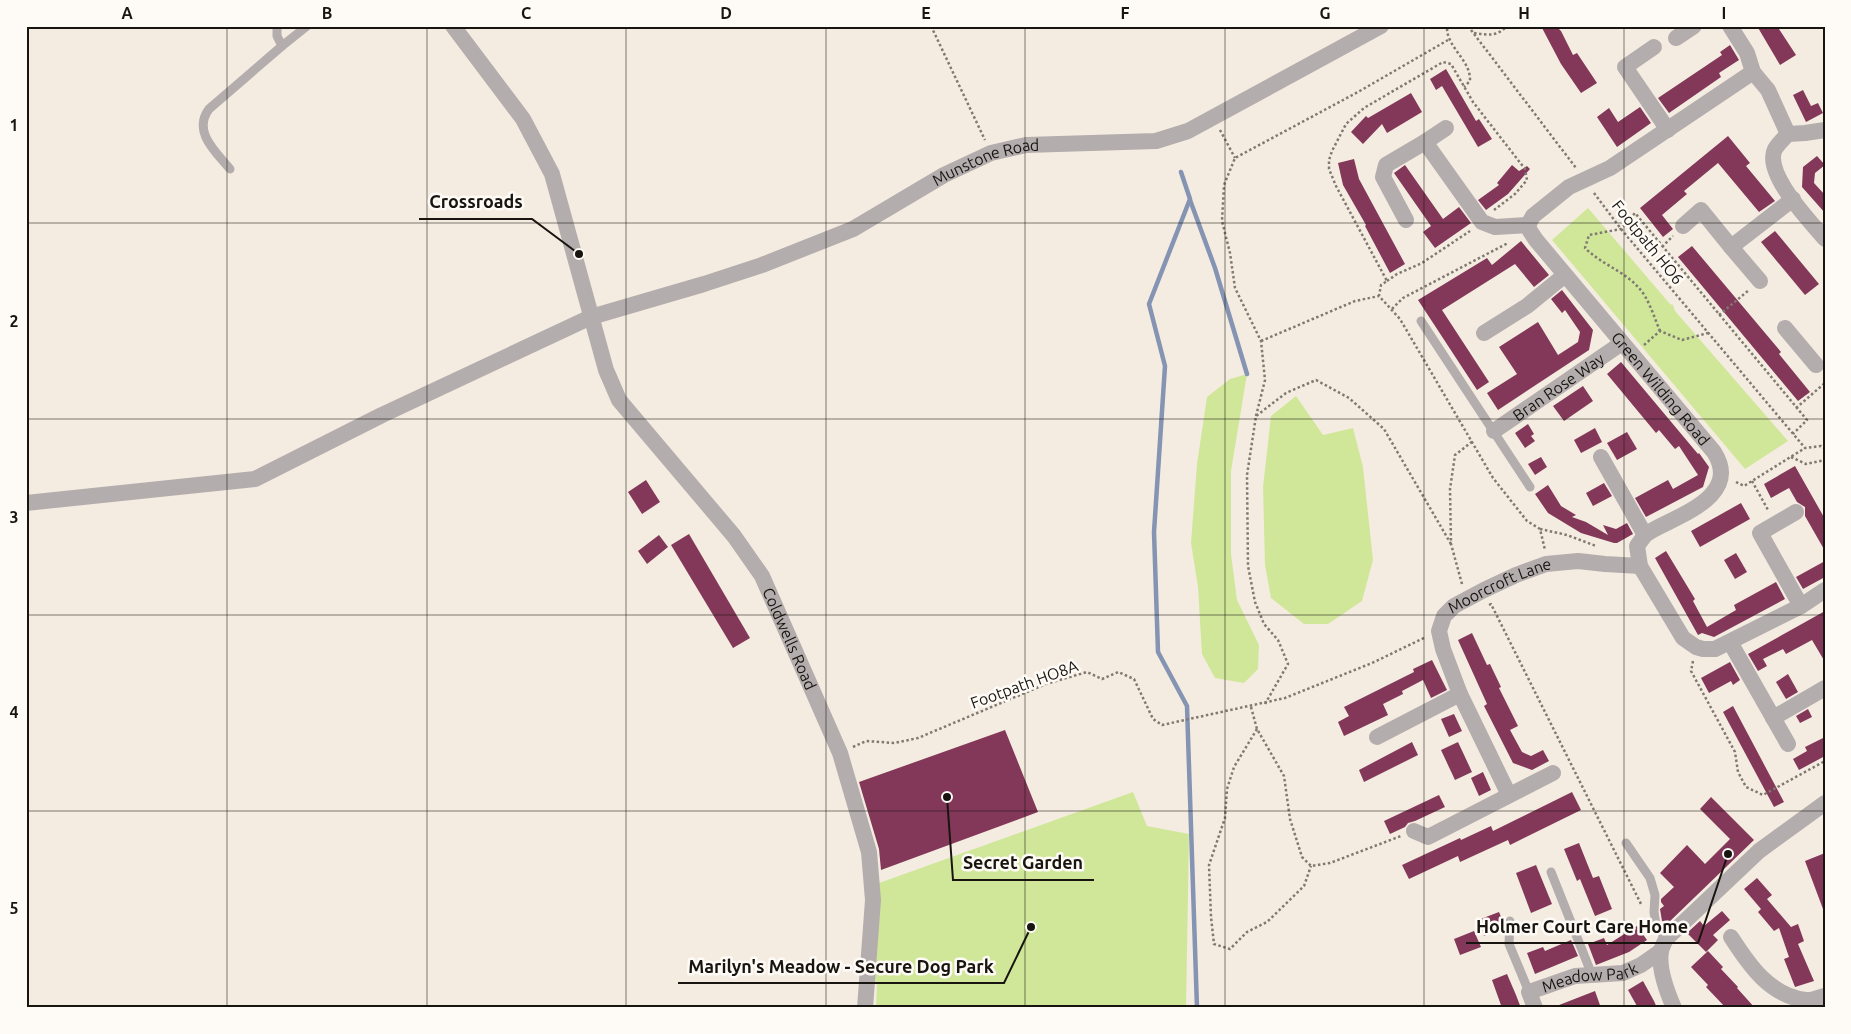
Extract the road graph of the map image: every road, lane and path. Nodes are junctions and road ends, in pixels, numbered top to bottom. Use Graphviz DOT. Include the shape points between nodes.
graph roads {
  1 [pos="277,26"];
  2 [pos="307,26"];
  3 [pos="453,26"];
  4 [pos="931,26"];
  5 [pos="1381,26"];
  6 [pos="1452,26"];
  7 [pos="1468,26"];
  8 [pos="1507,26"];
  9 [pos="1694,26"];
  10 [pos="1730,26"];
  11 [pos="1472,32"];
  12 [pos="1676,38"];
  13 [pos="1448,40"];
  14 [pos="282,46"];
  15 [pos="1654,47"];
  16 [pos="1754,72"];
  17 [pos="1464,86"];
  18 [pos="1213,118"];
  19 [pos="1446,128"];
  20 [pos="1668,130"];
  21 [pos="1825,130"];
  22 [pos="1788,134"];
  23 [pos="1425,142"];
  24 [pos="991,152"];
  25 [pos="1235,158"];
  26 [pos="230,169"];
  27 [pos="1585,179"];
  28 [pos="1793,199"];
  29 [pos="1406,220"];
  30 [pos="1482,222"];
  31 [pos="1683,226"];
  32 [pos="1529,228"];
  33 [pos="1621,229"];
  34 [pos="1825,239"];
  35 [pos="1731,247"];
  36 [pos="1565,275"];
  37 [pos="1387,281"];
  38 [pos="1760,281"];
  39 [pos="1379,296"];
  40 [pos="1392,309"];
  41 [pos="1719,316"];
  42 [pos="591,317"];
  43 [pos="1421,321"];
  44 [pos="1785,328"];
  45 [pos="1660,331"];
  46 [pos="1484,333"];
  47 [pos="1708,333"];
  48 [pos="1262,341"];
  49 [pos="1622,343"];
  50 [pos="1632,356"];
  51 [pos="1822,365"];
  52 [pos="1825,383"];
  53 [pos="1796,408"];
  54 [pos="1256,416"];
  55 [pos="1494,431"];
  56 [pos="1793,434"];
  57 [pos="1472,441"];
  58 [pos="1804,448"];
  59 [pos="1825,449"];
  60 [pos="1601,457"];
  61 [pos="1790,457"];
  62 [pos="1825,460"];
  63 [pos="1722,474"];
  64 [pos="1752,481"];
  65 [pos="1530,487"];
  66 [pos="26,503"];
  67 [pos="1796,512"];
  68 [pos="1775,524"];
  69 [pos="1540,528"];
  70 [pos="1645,535"];
  71 [pos="1450,544"];
  72 [pos="1597,546"];
  73 [pos="1546,564"];
  74 [pos="1640,566"];
  75 [pos="1825,590"];
  76 [pos="1467,600"];
  77 [pos="1801,606"];
  78 [pos="1730,642"];
  79 [pos="1696,647"];
  80 [pos="1825,688"];
  81 [pos="1460,694"];
  82 [pos="1265,704"];
  83 [pos="1251,706"];
  84 [pos="1191,718"];
  85 [pos="1773,718"];
  86 [pos="1258,729"];
  87 [pos="1377,737"];
  88 [pos="1788,744"];
  89 [pos="840,753"];
  90 [pos="1825,761"];
  91 [pos="1553,773"];
  92 [pos="1509,795"];
  93 [pos="1825,803"];
  94 [pos="1414,831"];
  95 [pos="1626,843"];
  96 [pos="1311,866"];
  97 [pos="1551,872"];
  98 [pos="1510,921"];
  99 [pos="1731,938"];
  100 [pos="1664,945"];
  101 [pos="1592,976"];
  102 [pos="1529,992"];
  103 [pos="1825,996"];
  104 [pos="1807,1004"];
  105 [pos="865,1008"];
  106 [pos="1535,1008"];
  107 [pos="1674,1008"];
  1 -- 14 [label="lane"];
  2 -- 14 [label="lane"];
  3 -- 42 [label="street, Coldwells Road" via="524,120 552,174"];
  4 -- 24 [label="path"];
  5 -- 18 [label="street, Munstone Road"];
  6 -- 13 [label="path" via="1446,30"];
  7 -- 11 [label="path, Footpath HO6"];
  8 -- 11 [label="path" via="1494,35"];
  9 -- 12 [label="street"];
  10 -- 16 [label="street" via="1747,53"];
  11 -- 27 [label="path, Footpath HO6"];
  13 -- 17 [label="path" via="1470,74 1470,81"];
  13 -- 25 [label="path"];
  14 -- 26 [label="lane" via="203,117 206,141"];
  15 -- 20 [label="street" via="1625,67"];
  16 -- 20 [label="street"];
  16 -- 22 [label="street" via="1768,90"];
  17 -- 30 [label="path" via="1525,169 1527,180"];
  17 -- 37 [label="path" via="1451,64 1443,62 1364,108 1346,124 1332,151 1329,169 1336,186"];
  18 -- 24 [label="street, Munstone Road" via="1188,131 1156,141 1026,145"];
  18 -- 25 [label="path"];
  19 -- 23 [label="street"];
  20 -- 27 [label="street" via="1610,168"];
  21 -- 22 [label="street"];
  22 -- 28 [label="street" via="1774,150 1773,166"];
  23 -- 29 [label="street" via="1386,165 1383,177"];
  23 -- 30 [label="street"];
  24 -- 42 [label="street, Munstone Road" via="944,175 853,229 762,265"];
  25 -- 48 [label="path" via="1224,185 1222,221 1235,288"];
  27 -- 32 [label="street" via="1569,187 1533,216"];
  27 -- 33 [label="path, Footpath HO6"];
  28 -- 34 [label="street"];
  28 -- 35 [label="street"];
  30 -- 32 [label="street" via="1495,227"];
  30 -- 37 [label="path" via="1422,263"];
  31 -- 35 [label="street" via="1701,210"];
  32 -- 36 [label="street, Green Wilding Road"];
  32 -- 40 [label="path" via="1403,298"];
  33 -- 41 [label="path" via="1634,213"];
  33 -- 45 [label="path" via="1589,234 1585,248 1638,286"];
  33 -- 47 [label="path, Footpath HO6"];
  35 -- 38 [label="street"];
  36 -- 46 [label="street" via="1527,306"];
  36 -- 49 [label="street, Green Wilding Road"];
  37 -- 39 [label="path" via="1381,285"];
  38 -- 41 [label="path"];
  39 -- 40 [label="path"];
  39 -- 48 [label="path" via="1355,302"];
  40 -- 57 [label="path"];
  41 -- 53 [label="path"];
  42 -- 66 [label="street, Munstone Road" via="382,415 255,480"];
  42 -- 89 [label="street, Coldwells Road" via="606,370 619,400 734,536 762,576"];
  43 -- 55 [label="lane"];
  44 -- 51 [label="street"];
  45 -- 47 [label="path" via="1682,340"];
  45 -- 50 [label="path"];
  47 -- 56 [label="path, Footpath HO6"];
  48 -- 54 [label="path" via="1265,380"];
  49 -- 50 [label="street, Green Wilding Road"];
  49 -- 55 [label="street, Bran Rose Way"];
  50 -- 63 [label="street, Green Wilding Road" via="1714,452"];
  52 -- 53 [label="path"];
  53 -- 56 [label="path" via="1807,420"];
  54 -- 71 [label="path" via="1286,393 1316,380 1349,398 1384,429"];
  54 -- 82 [label="path" via="1247,475 1248,566 1255,602 1288,664"];
  55 -- 65 [label="lane"];
  56 -- 58 [label="path, Footpath HO6"];
  57 -- 69 [label="path" via="1493,478 1527,522"];
  57 -- 71 [label="path" via="1455,455 1450,489"];
  58 -- 59 [label="path" via="1821,446"];
  58 -- 61 [label="path"];
  60 -- 70 [label="street"];
  61 -- 62 [label="path" via="1806,464"];
  61 -- 64 [label="path"];
  63 -- 64 [label="path" via="1744,486"];
  63 -- 70 [label="street" via="1717,488 1706,501"];
  64 -- 68 [label="path"];
  67 -- 68 [label="street"];
  68 -- 77 [label="street" via="1760,533"];
  69 -- 72 [label="path"];
  69 -- 73 [label="path"];
  70 -- 74 [label="street" via="1637,546"];
  71 -- 76 [label="path"];
  73 -- 74 [label="street, Moorcroft Lane" via="1578,561"];
  73 -- 76 [label="street, Moorcroft Lane"];
  74 -- 79 [label="street" via="1683,638"];
  75 -- 77 [label="street"];
  76 -- 81 [label="street, Moorcroft Lane" via="1444,616 1439,631"];
  77 -- 78 [label="street"];
  78 -- 79 [label="street" via="1715,649"];
  78 -- 85 [label="street"];
  79 -- 90 [label="path" via="1691,671 1735,752 1738,772 1746,787 1763,795"];
  80 -- 85 [label="street"];
  81 -- 87 [label="street"];
  81 -- 92 [label="street, Moorcroft Lane"];
  83 -- 86 [label="path"];
  84 -- 89 [label="path, Footpath HO8A" via="1162,725 1153,719 1134,679 1118,672 1102,679 1087,672 1046,684 918,738 894,743 866,741"];
  85 -- 88 [label="street"];
  86 -- 96 [label="path" via="1284,776 1290,819 1302,856"];
  86 -- 96 [label="path" via="1234,767 1226,790 1225,818 1209,865 1214,944 1230,949 1247,932 1268,922 1304,886"];
  89 -- 105 [label="street, Coldwells Road" via="869,852 873,900"];
  91 -- 92 [label="street"];
  92 -- 94 [label="street" via="1428,837"];
  93 -- 100 [label="street, Meadow Park" via="1759,851"];
  94 -- 96 [label="path" via="1330,863"];
  95 -- 100 [label="lane" via="1650,878 1655,895 1656,925"];
  97 -- 101 [label="lane"];
  98 -- 102 [label="lane" via="1509,944"];
  99 -- 104 [label="street" via="1756,972 1772,986"];
  100 -- 101 [label="street, Meadow Park" via="1641,965 1623,973"];
  100 -- 107 [label="street" via="1664,976"];
  101 -- 102 [label="street, Meadow Park" via="1575,976"];
  102 -- 106 [label="street, Meadow Park"];
  103 -- 104 [label="street"];
}
